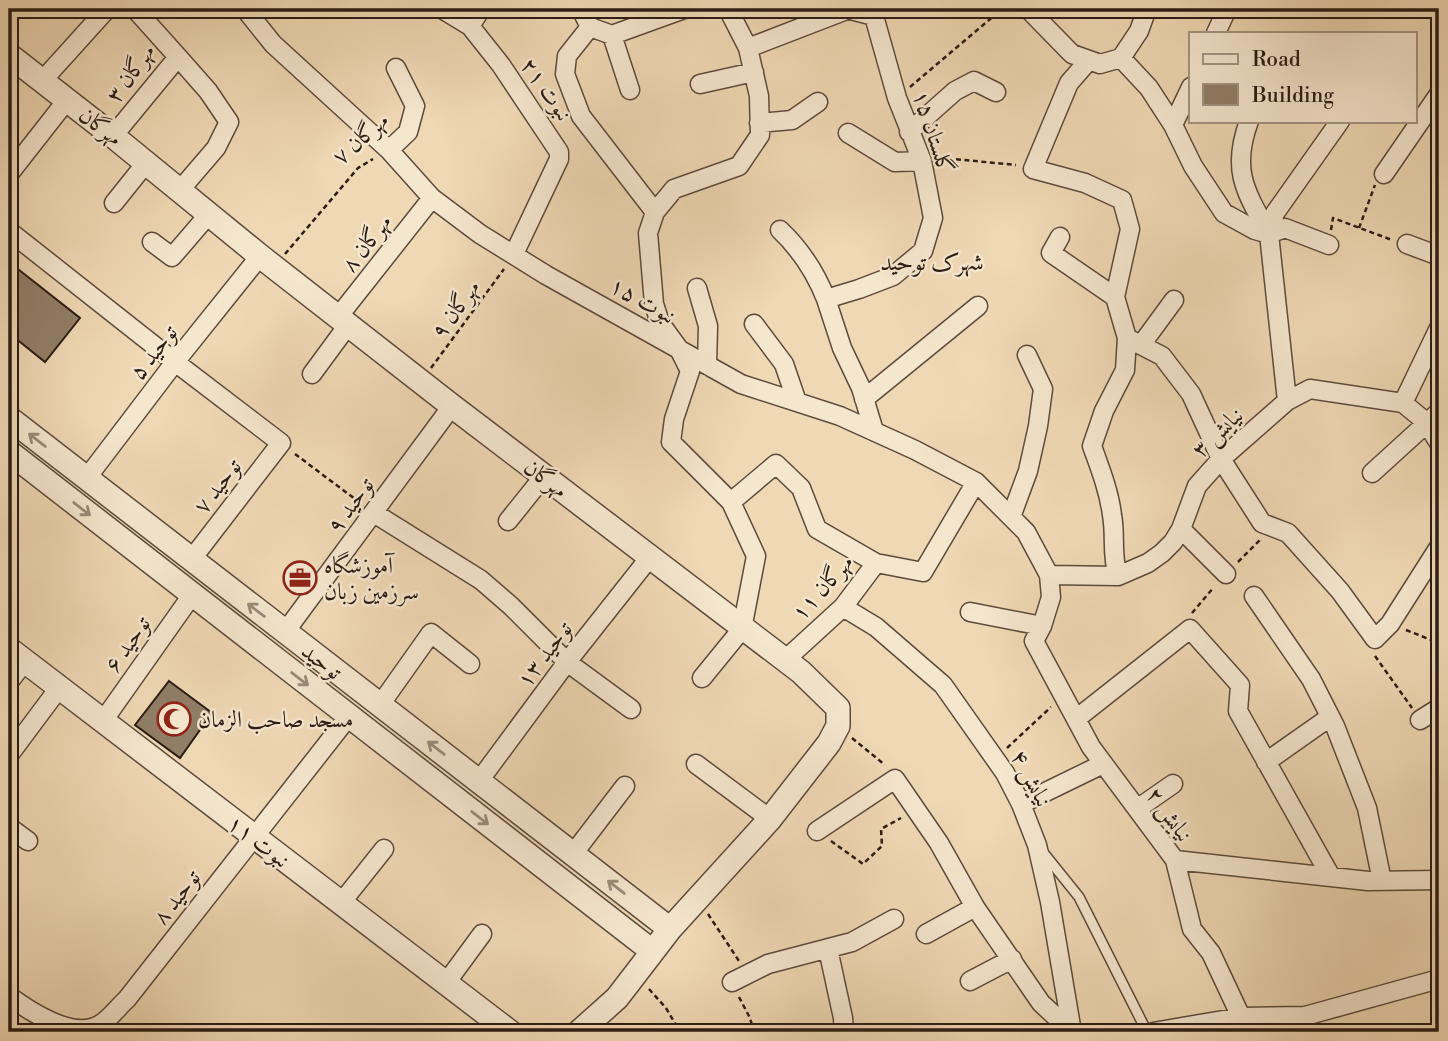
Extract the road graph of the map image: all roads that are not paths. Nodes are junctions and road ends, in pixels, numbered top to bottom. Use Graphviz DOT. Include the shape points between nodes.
graph roads {
  1 [pos="107,9"];
  2 [pos="135,9"];
  3 [pos="245,9"];
  4 [pos="442,9"];
  5 [pos="481,9"];
  6 [pos="581,9"];
  7 [pos="684,9"];
  8 [pos="726,9"];
  9 [pos="848,9"];
  10 [pos="1027,9"];
  11 [pos="1147,9"];
  12 [pos="1227,9"];
  13 [pos="878,12"];
  14 [pos="470,26"];
  15 [pos="590,27"];
  16 [pos="1216,32"];
  17 [pos="612,35"];
  18 [pos="747,48"];
  19 [pos="9,55"];
  20 [pos="178,57"];
  21 [pos="1121,58"];
  22 [pos="1089,60"];
  23 [pos="396,68"];
  24 [pos="754,72"];
  25 [pos="42,81"];
  26 [pos="700,84"];
  27 [pos="630,90"];
  28 [pos="1189,91"];
  29 [pos="996,92"];
  30 [pos="1439,94"];
  31 [pos="67,100"];
  32 [pos="818,102"];
  33 [pos="1433,115"];
  34 [pos="1249,122"];
  35 [pos="1339,122"];
  36 [pos="759,123"];
  37 [pos="1173,125"];
  38 [pos="909,132"];
  39 [pos="848,133"];
  40 [pos="113,136"];
  41 [pos="389,150"];
  42 [pos="922,161"];
  43 [pos="146,163"];
  44 [pos="9,174"];
  45 [pos="1384,174"];
  46 [pos="180,190"];
  47 [pos="432,198"];
  48 [pos="114,203"];
  49 [pos="655,212"];
  50 [pos="209,214"];
  51 [pos="780,229"];
  52 [pos="9,231"];
  53 [pos="1269,234"];
  54 [pos="1060,237"];
  55 [pos="152,242"];
  56 [pos="1404,244"];
  57 [pos="1329,245"];
  58 [pos="514,254"];
  59 [pos="1439,256"];
  60 [pos="267,262"];
  61 [pos="697,288"];
  62 [pos="1115,297"];
  63 [pos="825,299"];
  64 [pos="1174,300"];
  65 [pos="978,306"];
  66 [pos="343,321"];
  67 [pos="754,324"];
  68 [pos="1439,328"];
  69 [pos="1134,341"];
  70 [pos="679,349"];
  71 [pos="1027,355"];
  72 [pos="174,362"];
  73 [pos="707,365"];
  74 [pos="312,374"];
  75 [pos="864,398"];
  76 [pos="1287,401"];
  77 [pos="797,402"];
  78 [pos="1403,403"];
  79 [pos="452,406"];
  80 [pos="1432,417"];
  81 [pos="9,418"];
  82 [pos="874,431"];
  83 [pos="1439,443"];
  84 [pos="9,452"];
  85 [pos="61,458"];
  86 [pos="1221,459"];
  87 [pos="1371,473"];
  88 [pos="544,476"];
  89 [pos="86,478"];
  90 [pos="44,479"];
  91 [pos="976,482"];
  92 [pos="731,502"];
  93 [pos="374,513"];
  94 [pos="1011,517"];
  95 [pos="508,521"];
  96 [pos="1181,529"];
  97 [pos="1439,547"];
  98 [pos="650,557"];
  99 [pos="191,560"];
  100 [pos="876,563"];
  101 [pos="1226,574"];
  102 [pos="1049,575"];
  103 [pos="1118,576"];
  104 [pos="192,595"];
  105 [pos="1254,596"];
  106 [pos="843,607"];
  107 [pos="970,612"];
  108 [pos="1042,626"];
  109 [pos="743,629"];
  110 [pos="285,632"];
  111 [pos="17,655"];
  112 [pos="785,660"];
  113 [pos="567,662"];
  114 [pos="470,664"];
  115 [pos="702,678"];
  116 [pos="9,682"];
  117 [pos="59,688"];
  118 [pos="1439,692"];
  119 [pos="380,705"];
  120 [pos="631,709"];
  121 [pos="1431,713"];
  122 [pos="349,716"];
  123 [pos="1330,717"];
  124 [pos="1076,719"];
  125 [pos="103,721"];
  126 [pos="9,755"];
  127 [pos="1266,762"];
  128 [pos="696,764"];
  129 [pos="1103,764"];
  130 [pos="479,781"];
  131 [pos="1173,785"];
  132 [pos="625,786"];
  133 [pos="1021,804"];
  134 [pos="1137,809"];
  135 [pos="770,818"];
  136 [pos="9,827"];
  137 [pos="817,831"];
  138 [pos="254,837"];
  139 [pos="28,841"];
  140 [pos="1037,845"];
  141 [pos="384,849"];
  142 [pos="573,854"];
  143 [pos="1175,860"];
  144 [pos="1331,877"];
  145 [pos="1439,880"];
  146 [pos="1382,881"];
  147 [pos="341,903"];
  148 [pos="975,907"];
  149 [pos="894,919"];
  150 [pos="670,929"];
  151 [pos="482,934"];
  152 [pos="926,934"];
  153 [pos="828,948"];
  154 [pos="652,951"];
  155 [pos="1012,959"];
  156 [pos="740,978"];
  157 [pos="1439,979"];
  158 [pos="970,981"];
  159 [pos="446,983"];
  160 [pos="9,996"];
  161 [pos="1241,1017"];
  162 [pos="510,1032"];
  163 [pos="579,1032"];
  164 [pos="844,1032"];
  165 [pos="1071,1032"];
  166 [pos="1147,1032"];
  167 [pos="1153,1032"];
  1 -- 25 [label="street"];
  2 -- 20 [label="street, مهرگان ۳"];
  3 -- 41 [label="street, نبوت ۱۵" via="273,44"];
  4 -- 14 [label="street, نبوت ۲۱"];
  5 -- 14 [label="street"];
  6 -- 15 [label="street"];
  7 -- 17 [label="street"];
  8 -- 18 [label="street"];
  9 -- 13 [label="street, گلستان ۱۵"];
  9 -- 18 [label="street"];
  10 -- 22 [label="street" via="1072,54"];
  11 -- 21 [label="street"];
  12 -- 16 [label="street"];
  13 -- 38 [label="street, گلستان ۱۵"];
  14 -- 58 [label="street, نبوت ۲۱" via="559,152"];
  15 -- 17 [label="street"];
  15 -- 49 [label="street" via="567,56 565,74 581,116"];
  17 -- 27 [label="street"];
  18 -- 24 [label="street"];
  19 -- 25 [label="street, مهرگان"];
  20 -- 40 [label="street, مهرگان ۳"];
  20 -- 46 [label="street" via="229,122 216,148"];
  21 -- 22 [label="street" via="1100,64"];
  21 -- 37 [label="street" via="1150,88"];
  22 -- 62 [label="street" via="1069,83 1033,169 1084,183 1122,200 1130,229"];
  23 -- 41 [label="street, مهرگان ۷" via="415,106 408,132"];
  24 -- 26 [label="street"];
  24 -- 36 [label="street"];
  25 -- 31 [label="street, مهرگان"];
  28 -- 37 [label="street"];
  29 -- 38 [label="street" via="974,81 955,91"];
  30 -- 33 [label="street"];
  31 -- 40 [label="street, مهرگان"];
  31 -- 44 [label="street"];
  32 -- 36 [label="street" via="792,120"];
  33 -- 45 [label="street"];
  34 -- 53 [label="street" via="1240,144 1241,178"];
  35 -- 53 [label="street" via="1275,213"];
  36 -- 49 [label="street" via="760,135 739,166 674,189"];
  37 -- 53 [label="street" via="1224,213"];
  38 -- 42 [label="street, گلستان ۱۵"];
  39 -- 42 [label="street" via="895,162"];
  40 -- 43 [label="street, مهرگان"];
  41 -- 47 [label="street, نبوت ۱۵"];
  42 -- 63 [label="street, گلستان ۱۵" via="933,218 923,251 893,276"];
  43 -- 46 [label="street, مهرگان"];
  43 -- 48 [label="street"];
  46 -- 50 [label="street, مهرگان"];
  47 -- 58 [label="street, نبوت ۱۵"];
  47 -- 66 [label="street, مهرگان ۸"];
  49 -- 70 [label="street" via="649,233 654,304 660,323"];
  50 -- 55 [label="street" via="172,257"];
  50 -- 60 [label="street, مهرگان"];
  51 -- 63 [label="street" via="800,250"];
  52 -- 72 [label="street"];
  53 -- 57 [label="street" via="1284,228"];
  53 -- 76 [label="street"];
  54 -- 62 [label="street" via="1051,253"];
  56 -- 59 [label="street"];
  58 -- 70 [label="street, نبوت ۱۵"];
  60 -- 66 [label="street, مهرگان"];
  60 -- 72 [label="street, توحید ۵"];
  61 -- 73 [label="street" via="708,326"];
  62 -- 69 [label="street"];
  63 -- 75 [label="street"];
  64 -- 69 [label="street"];
  65 -- 75 [label="street"];
  66 -- 74 [label="street, مهرگان ۸"];
  66 -- 79 [label="street, مهرگان"];
  67 -- 77 [label="street" via="784,364"];
  68 -- 78 [label="street"];
  69 -- 86 [label="street" via="1162,356 1191,394"];
  69 -- 103 [label="street" via="1092,446 1113,517 1112,558"];
  70 -- 73 [label="street, نبوت ۱۵"];
  70 -- 92 [label="street" via="690,371 671,442"];
  71 -- 94 [label="street" via="1043,389 1028,471"];
  72 -- 89 [label="street, توحید ۵"];
  72 -- 99 [label="street, توحید ۷" via="281,443"];
  73 -- 77 [label="street, نبوت ۱۵" via="741,384"];
  75 -- 82 [label="street"];
  76 -- 78 [label="street, نیایش ۳" via="1310,389"];
  76 -- 86 [label="street, نیایش ۳"];
  77 -- 82 [label="street, نبوت ۱۵"];
  78 -- 80 [label="street"];
  79 -- 88 [label="street, مهرگان"];
  79 -- 93 [label="street, توحید ۹"];
  80 -- 83 [label="street"];
  80 -- 87 [label="street"];
  85 -- 81 [label="street, توحید, one-way"];
  82 -- 91 [label="street, نبوت ۱۵"];
  84 -- 90 [label="street, توحید"];
  85 -- 89 [label="street, توحید"];
  85 -- 90 [label="street"];
  86 -- 96 [label="street, نیایش ۳" via="1197,486"];
  86 -- 97 [label="street" via="1262,523 1288,533 1375,639 1390,624"];
  88 -- 95 [label="street"];
  88 -- 98 [label="street, مهرگان"];
  89 -- 99 [label="street, توحید"];
  90 -- 104 [label="street, توحید, one-way"];
  91 -- 94 [label="street, نبوت ۱۵"];
  91 -- 100 [label="street, مهرگان ۱۱" via="923,572"];
  92 -- 100 [label="street" via="776,464 802,488 817,529"];
  92 -- 109 [label="street" via="756,556"];
  93 -- 110 [label="street, توحید ۹"];
  93 -- 113 [label="street" via="481,580"];
  94 -- 102 [label="street, نبوت ۱۵" via="1026,532"];
  96 -- 101 [label="street"];
  96 -- 103 [label="street, نیایش ۳" via="1162,553"];
  98 -- 109 [label="street, مهرگان"];
  98 -- 113 [label="street, توحید ۱۳"];
  110 -- 99 [label="street, توحید, one-way"];
  100 -- 106 [label="street, مهرگان ۱۱"];
  102 -- 103 [label="street, نیایش ۳"];
  102 -- 108 [label="street, نیایش ۲" via="1051,597"];
  104 -- 122 [label="street, توحید, one-way"];
  104 -- 125 [label="street, توحید ۶"];
  105 -- 123 [label="street" via="1311,679"];
  106 -- 112 [label="street, مهرگان ۱۱"];
  106 -- 133 [label="street, نیایش ۴" via="876,627 943,685"];
  107 -- 108 [label="street"];
  108 -- 124 [label="street, نیایش ۲" via="1034,641"];
  109 -- 112 [label="street, مهرگان"];
  109 -- 115 [label="street"];
  110 -- 119 [label="street, توحید"];
  111 -- 116 [label="street"];
  111 -- 117 [label="street, نبوت ۱۱"];
  112 -- 135 [label="street, مهرگان" via="838,708 838,726"];
  113 -- 120 [label="street"];
  113 -- 130 [label="street, توحید ۱۳"];
  114 -- 119 [label="street" via="431,633"];
  117 -- 125 [label="street, نبوت ۱۱"];
  117 -- 126 [label="street"];
  118 -- 121 [label="street"];
  130 -- 119 [label="street, توحید, one-way"];
  122 -- 138 [label="street, توحید ۸"];
  122 -- 154 [label="street, توحید, one-way"];
  123 -- 127 [label="street"];
  123 -- 146 [label="street" via="1367,808"];
  124 -- 127 [label="street" via="1190,629 1240,685 1238,711"];
  124 -- 129 [label="street, نیایش ۲"];
  125 -- 138 [label="street, نبوت ۱۱"];
  127 -- 144 [label="street"];
  128 -- 135 [label="street"];
  129 -- 133 [label="street"];
  129 -- 134 [label="street, نیایش ۲"];
  130 -- 142 [label="street, توحید"];
  131 -- 134 [label="street"];
  132 -- 142 [label="street"];
  133 -- 140 [label="street, نیایش ۴"];
  134 -- 143 [label="street, نیایش ۲"];
  135 -- 150 [label="street"];
  136 -- 139 [label="street"];
  137 -- 148 [label="street, نیایش ۴" via="895,779"];
  138 -- 147 [label="street, نبوت ۱۱"];
  138 -- 160 [label="street, توحید ۸" via="127,999 98,1026 67,1029"];
  140 -- 165 [label="street, نیایش ۴"];
  140 -- 166 [label="lane" via="1079,897"];
  141 -- 147 [label="street"];
  150 -- 142 [label="street, توحید, one-way"];
  143 -- 144 [label="street"];
  143 -- 161 [label="street, نیایش ۲" via="1192,929 1211,953"];
  144 -- 146 [label="street"];
  145 -- 146 [label="street"];
  147 -- 159 [label="street, نبوت ۱۱"];
  148 -- 152 [label="street"];
  148 -- 155 [label="street, نیایش ۴"];
  149 -- 153 [label="street" via="852,942"];
  150 -- 154 [label="street"];
  151 -- 159 [label="street"];
  153 -- 156 [label="street" via="768,964"];
  153 -- 164 [label="street"];
  154 -- 163 [label="street" via="617,998"];
  155 -- 158 [label="street"];
  155 -- 165 [label="street, نیایش ۴" via="1041,1003"];
  157 -- 161 [label="street" via="1305,1016"];
  159 -- 162 [label="street, نبوت ۱۱"];
  161 -- 167 [label="street"];
}
